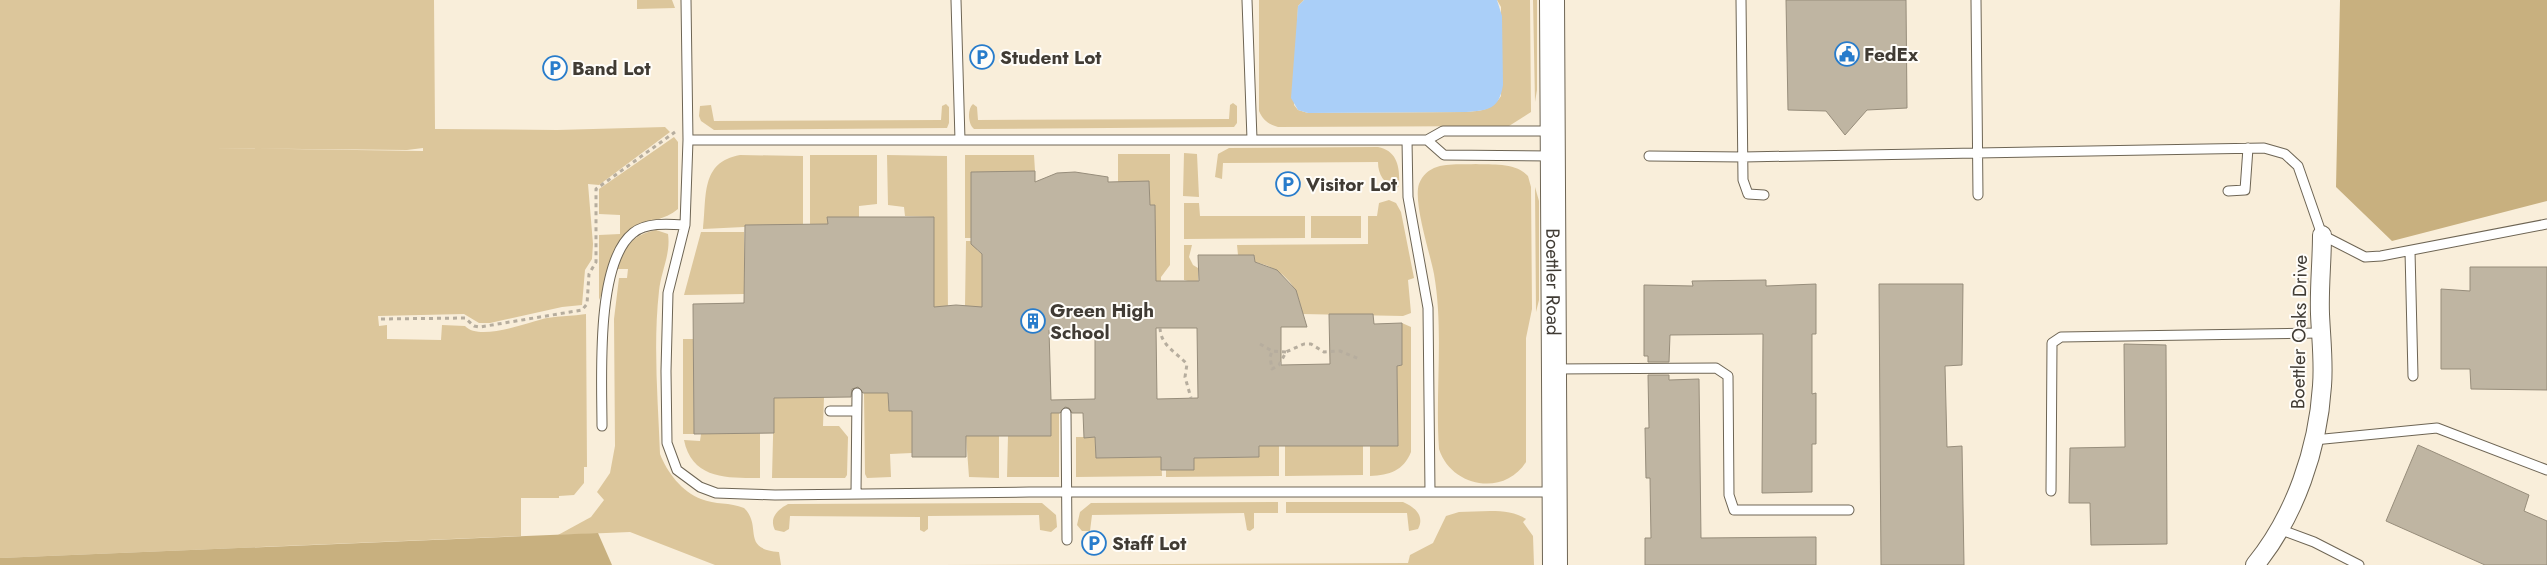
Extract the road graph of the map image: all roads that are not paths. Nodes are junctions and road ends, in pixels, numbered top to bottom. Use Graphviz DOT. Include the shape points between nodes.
graph roads {
  1 [pos="686,0"];
  2 [pos="956,0"];
  3 [pos="1246,0"];
  4 [pos="1552,0"];
  5 [pos="1741,0"];
  6 [pos="1976,0"];
  7 [pos="1553,131"];
  8 [pos="1252,139"];
  9 [pos="688,140"];
  10 [pos="960,140"];
  11 [pos="1407,140"];
  12 [pos="1427,140"];
  13 [pos="2248,148"];
  14 [pos="1978,152"];
  15 [pos="1553,156"];
  16 [pos="1649,156"];
  17 [pos="1743,157"];
  18 [pos="2228,191"];
  19 [pos="1764,195"];
  20 [pos="1978,195"];
  21 [pos="2547,224"];
  22 [pos="685,225"];
  23 [pos="2322,234"];
  24 [pos="2410,251"];
  25 [pos="2322,333"];
  26 [pos="1554,369"];
  27 [pos="2414,376"];
  28 [pos="856,393"];
  29 [pos="830,411"];
  30 [pos="856,411"];
  31 [pos="1066,413"];
  32 [pos="602,426"];
  33 [pos="2314,440"];
  34 [pos="2547,470"];
  35 [pos="2051,491"];
  36 [pos="1066,492"];
  37 [pos="1430,492"];
  38 [pos="1554,492"];
  39 [pos="856,493"];
  40 [pos="1849,510"];
  41 [pos="2279,529"];
  42 [pos="1067,540"];
  43 [pos="1555,565"];
  44 [pos="2255,565"];
  45 [pos="2360,565"];
  1 -- 9 [label="lane"];
  2 -- 10 [label="lane"];
  3 -- 8 [label="lane"];
  4 -- 7 [label="street, Boettler Road"];
  5 -- 17 [label="lane"];
  6 -- 14 [label="lane"];
  7 -- 12 [label="lane" via="1443,131"];
  7 -- 15 [label="street, Boettler Road"];
  8 -- 10 [label="lane"];
  8 -- 11 [label="lane"];
  9 -- 10 [label="lane"];
  9 -- 22 [label="lane"];
  11 -- 12 [label="lane"];
  11 -- 37 [label="lane" via="1408,197 1428,308"];
  12 -- 15 [label="lane" via="1444,155"];
  13 -- 14 [label="lane"];
  13 -- 18 [label="lane" via="2245,190"];
  13 -- 23 [label="lane" via="2264,148 2285,154 2298,166"];
  14 -- 17 [label="lane"];
  14 -- 20 [label="lane"];
  15 -- 26 [label="street, Boettler Road"];
  16 -- 17 [label="lane"];
  17 -- 19 [label="lane" via="1743,180 1748,194"];
  21 -- 24 [label="lane"];
  22 -- 32 [label="lane" via="649,226 633,233 619,250 602,321"];
  22 -- 39 [label="lane" via="668,293 667,443 677,470 700,487 716,493"];
  23 -- 24 [label="lane" via="2366,257"];
  23 -- 25 [label="street, Boettler Oaks Drive"];
  24 -- 27 [label="lane"];
  25 -- 33 [label="street, Boettler Oaks Drive" via="2322,387"];
  25 -- 35 [label="lane" via="2061,337 2052,343"];
  26 -- 38 [label="street, Boettler Road"];
  26 -- 40 [label="lane" via="1716,368 1728,376 1729,495 1734,510"];
  28 -- 30 [label="lane"];
  29 -- 30 [label="lane"];
  30 -- 39 [label="lane"];
  31 -- 36 [label="lane"];
  33 -- 34 [label="lane" via="2438,428"];
  33 -- 41 [label="street, Boettler Oaks Drive" via="2297,493"];
  36 -- 37 [label="lane"];
  36 -- 39 [label="lane"];
  36 -- 42 [label="lane"];
  37 -- 38 [label="lane"];
  38 -- 43 [label="street, Boettler Road"];
  41 -- 44 [label="street, Boettler Oaks Drive"];
  41 -- 45 [label="lane"];
}
